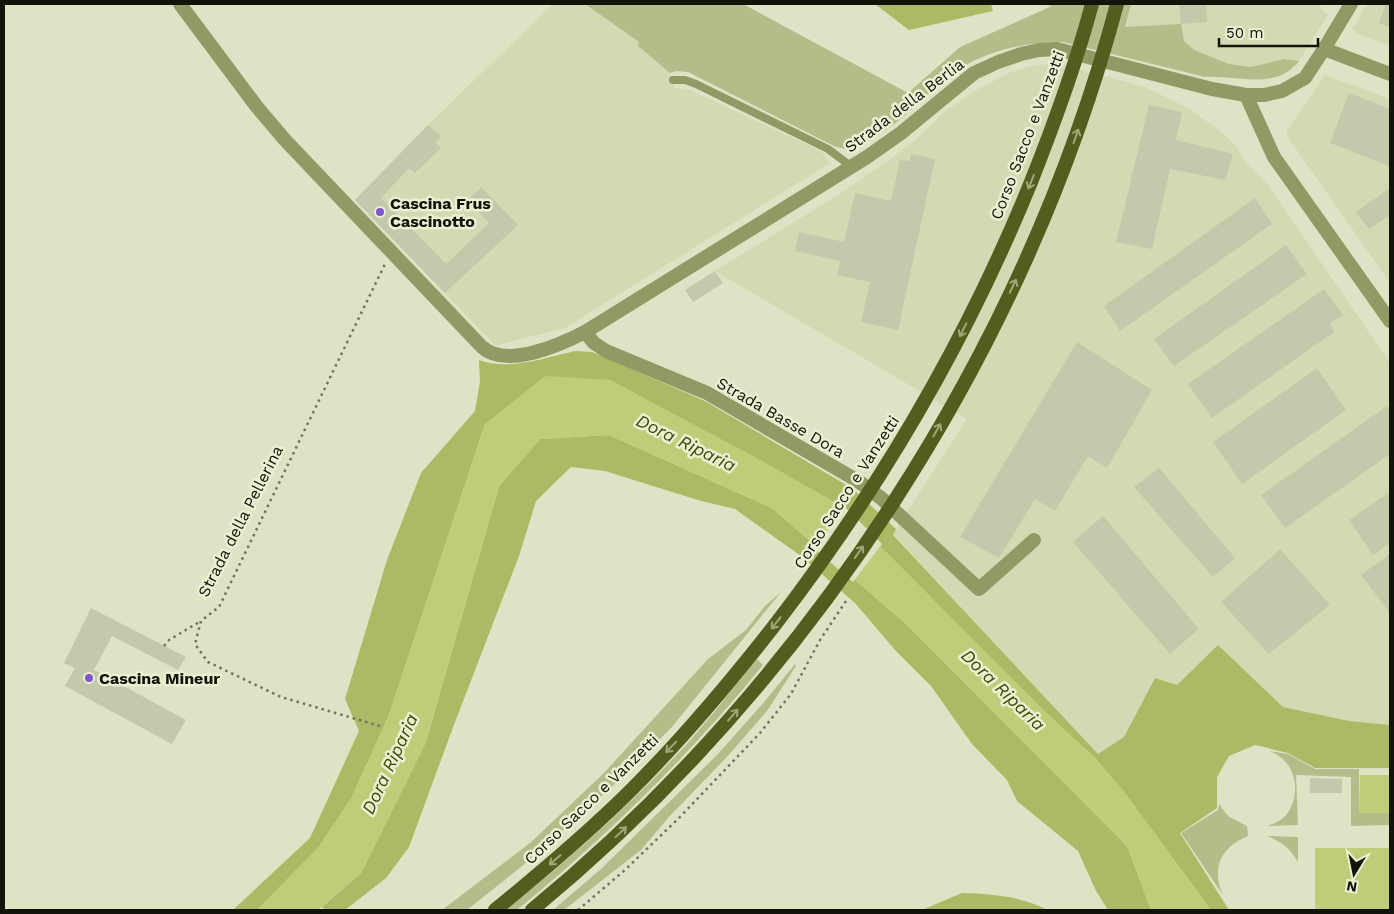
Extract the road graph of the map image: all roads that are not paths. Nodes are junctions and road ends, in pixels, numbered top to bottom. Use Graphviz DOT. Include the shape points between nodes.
graph roads {
  1 [pos="180,4"];
  2 [pos="1092,4"];
  3 [pos="1117,4"];
  4 [pos="1351,4"];
  5 [pos="1324,49"];
  6 [pos="1390,74"];
  7 [pos="673,80"];
  8 [pos="1246,95"];
  9 [pos="852,167"];
  10 [pos="1390,321"];
  11 [pos="585,332"];
  12 [pos="1034,540"];
  13 [pos="495,910"];
  14 [pos="532,910"];
  1 -- 11 [label="street, Strada della Berlia" via="268,120 488,353 496,356 522,354 563,343"];
  2 -- 13 [label="main road, Corso Sacco e Vanzetti, one-way" via="1046,144 1018,212 948,360 887,467 806,585 750,657 670,749 555,861"];
  14 -- 3 [label="main road, one-way" via="625,828 700,753 768,675 831,592 913,472 979,357 1042,221 1070,153"];
  4 -- 5 [label="street, Strada della Berlia"];
  5 -- 6 [label="street"];
  5 -- 8 [label="street, Strada della Berlia" via="1305,78 1282,91"];
  7 -- 9 [label="lane" via="696,84 828,150"];
  8 -- 9 [label="street, Strada della Berlia" via="1057,50 1039,50 974,73 901,133"];
  8 -- 10 [label="street" via="1274,157"];
  9 -- 11 [label="street, Strada della Berlia"];
  11 -- 12 [label="street, Strada Basse Dora" via="606,352 707,393 858,481 881,498 979,589"];
}
